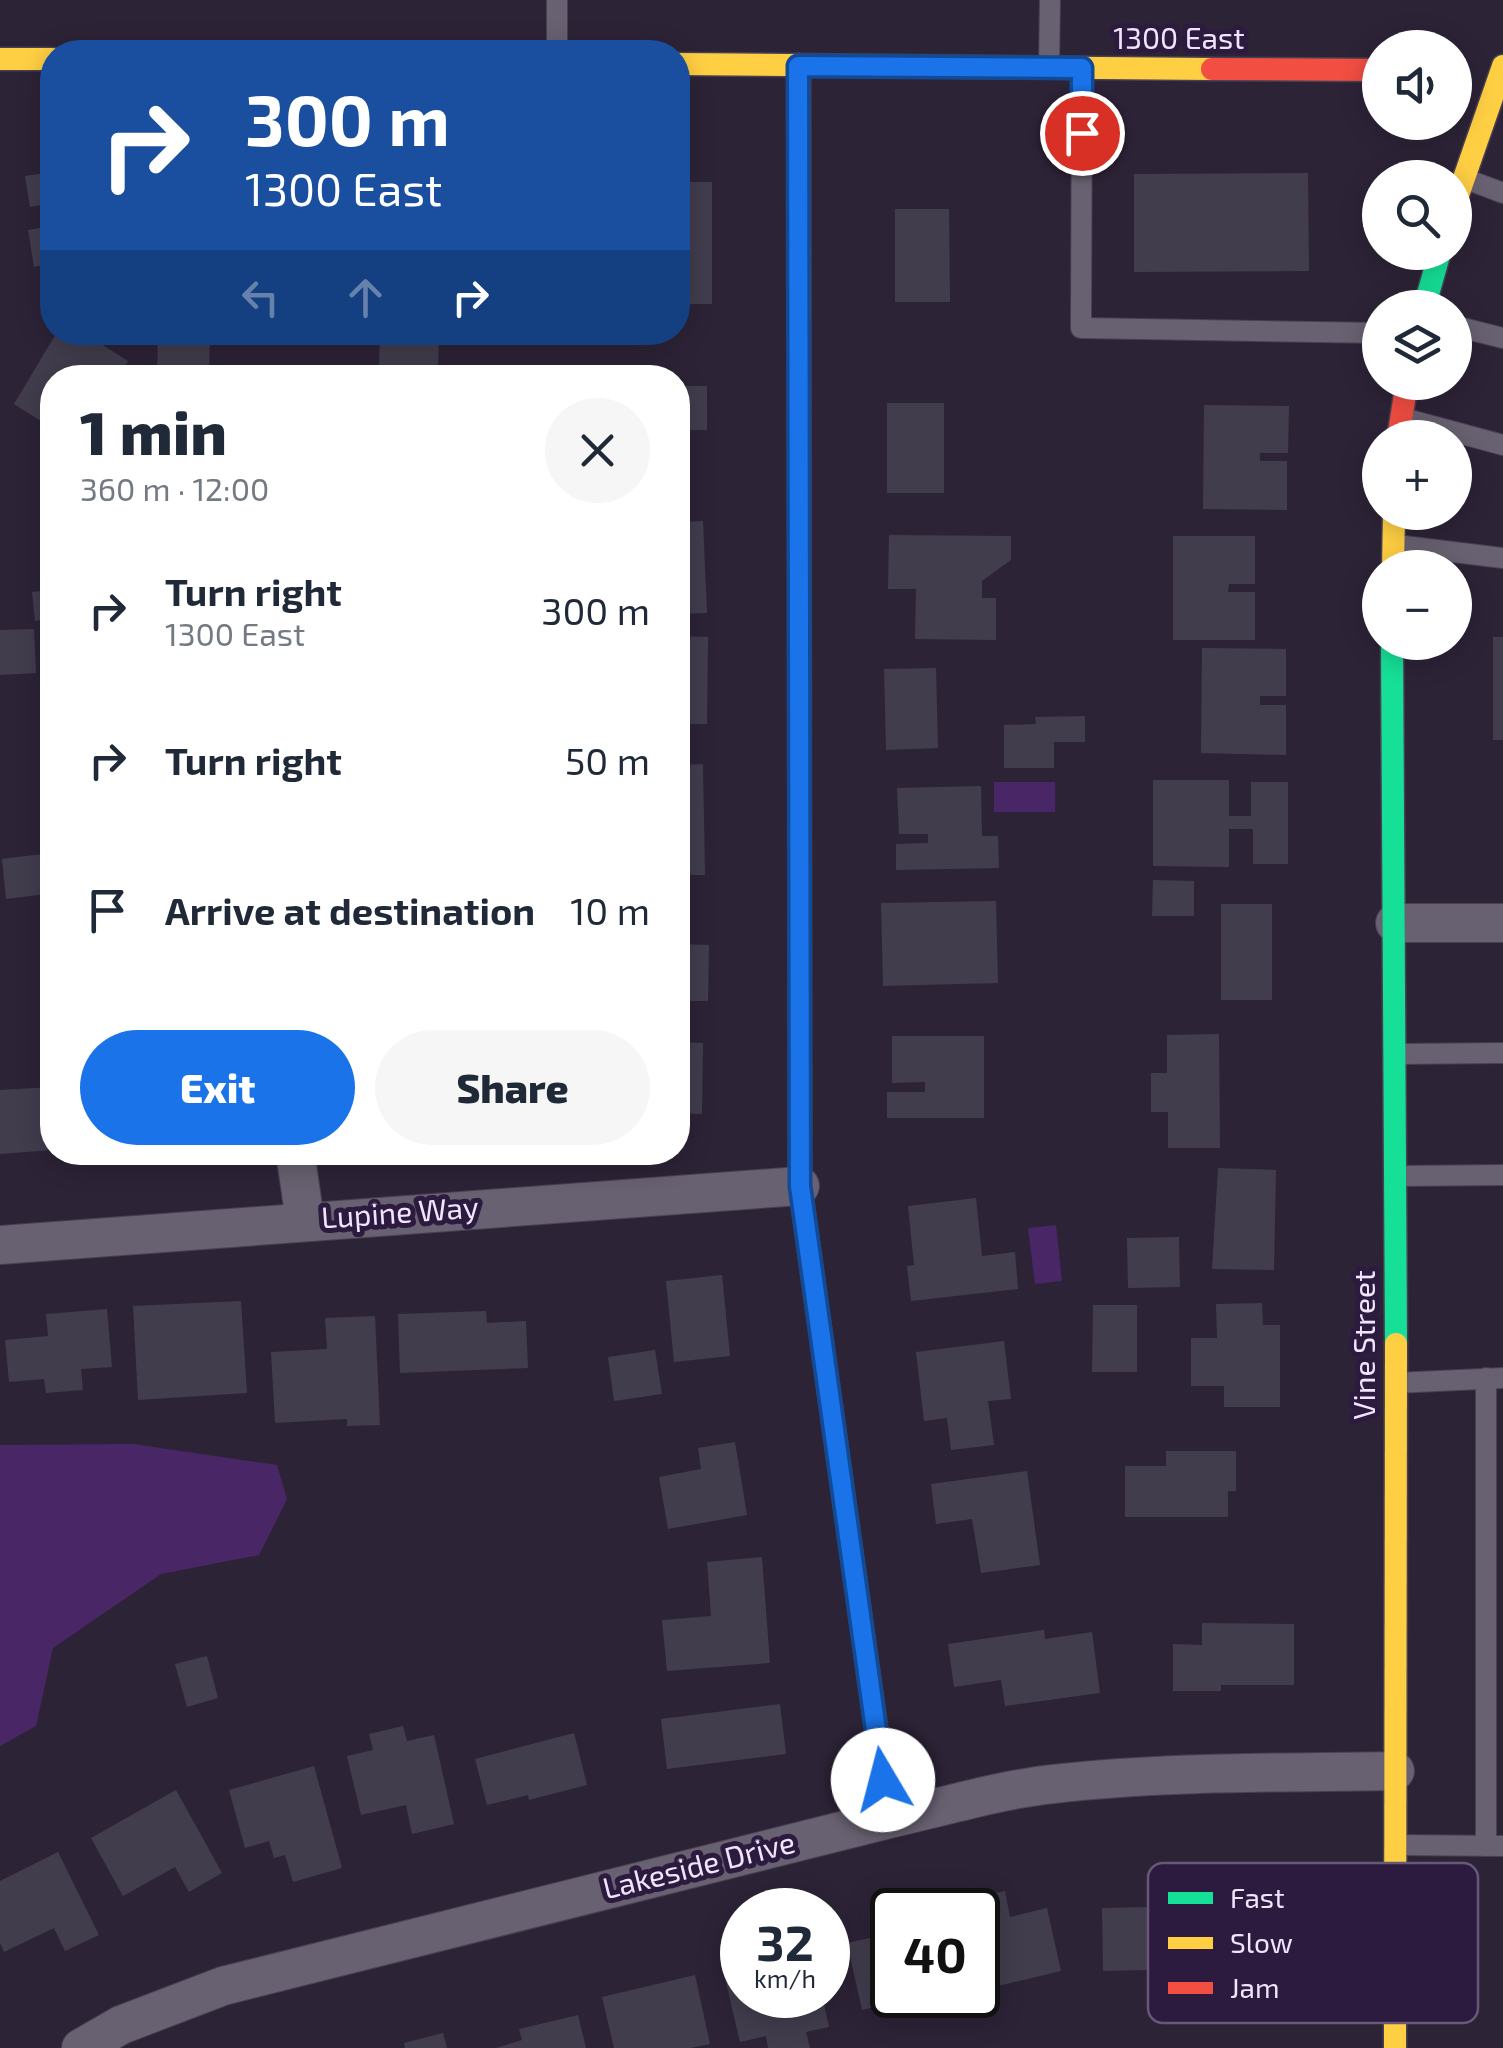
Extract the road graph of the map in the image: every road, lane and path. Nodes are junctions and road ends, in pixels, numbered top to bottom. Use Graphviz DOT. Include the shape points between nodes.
graph roads {
  1 [pos="557,0"];
  2 [pos="1050,0"];
  3 [pos="557,40"];
  4 [pos="0,59"];
  5 [pos="40,59"];
  6 [pos="690,64"];
  7 [pos="798,66"];
  8 [pos="1049,68"];
  9 [pos="1082,68"];
  10 [pos="1362,70"];
  11 [pos="1502,70"];
  12 [pos="1472,71"];
  13 [pos="1470,160"];
  14 [pos="1472,181"];
  15 [pos="1503,192"];
  16 [pos="1472,330"];
  17 [pos="1362,333"];
  18 [pos="1497,337"];
  19 [pos="1503,354"];
  20 [pos="1472,439"];
  21 [pos="1503,444"];
  22 [pos="1472,557"];
  23 [pos="1503,558"];
  24 [pos="1392,660"];
  25 [pos="1503,922"];
  26 [pos="1395,923"];
  27 [pos="1503,1053"];
  28 [pos="1396,1054"];
  29 [pos="297,1165"];
  30 [pos="1503,1175"];
  31 [pos="1395,1176"];
  32 [pos="800,1186"];
  33 [pos="304,1220"];
  34 [pos="0,1244"];
  35 [pos="1495,1378"];
  36 [pos="1395,1383"];
  37 [pos="1395,1770"];
  38 [pos="888,1818"];
  39 [pos="1395,1845"];
  40 [pos="1494,1846"];
  41 [pos="1395,1863"];
  42 [pos="81,2048"];
  1 -- 3 [label="lane"];
  2 -- 8 [label="lane"];
  4 -- 5 [label="street"];
  6 -- 7 [label="street, 1300 East"];
  7 -- 8 [label="street, 1300 East"];
  7 -- 32 [label="street"];
  8 -- 9 [label="street, 1300 East"];
  9 -- 10 [label="street, 1300 East"];
  9 -- 17 [label="lane" via="1081,328"];
  11 -- 12 [label="street"];
  11 -- 13 [label="street"];
  14 -- 15 [label="lane"];
  16 -- 18 [label="lane"];
  18 -- 19 [label="lane"];
  20 -- 21 [label="lane"];
  22 -- 23 [label="lane"];
  24 -- 26 [label="street, Vine Street"];
  25 -- 26 [label="street"];
  26 -- 28 [label="street, Vine Street"];
  27 -- 28 [label="lane"];
  28 -- 31 [label="street, Vine Street"];
  29 -- 33 [label="street"];
  30 -- 31 [label="lane"];
  31 -- 36 [label="street, Vine Street"];
  32 -- 33 [label="street, Lupine Way"];
  32 -- 38 [label="street"];
  33 -- 34 [label="street, Lupine Way"];
  35 -- 36 [label="lane"];
  35 -- 40 [label="lane"];
  36 -- 37 [label="street, Vine Street"];
  37 -- 38 [label="street, Lakeside Drive" via="1048,1784"];
  37 -- 39 [label="street, Vine Street"];
  38 -- 42 [label="street, Lakeside Drive" via="223,1986 121,2025"];
  39 -- 40 [label="lane"];
  39 -- 41 [label="street, Vine Street"];
}
